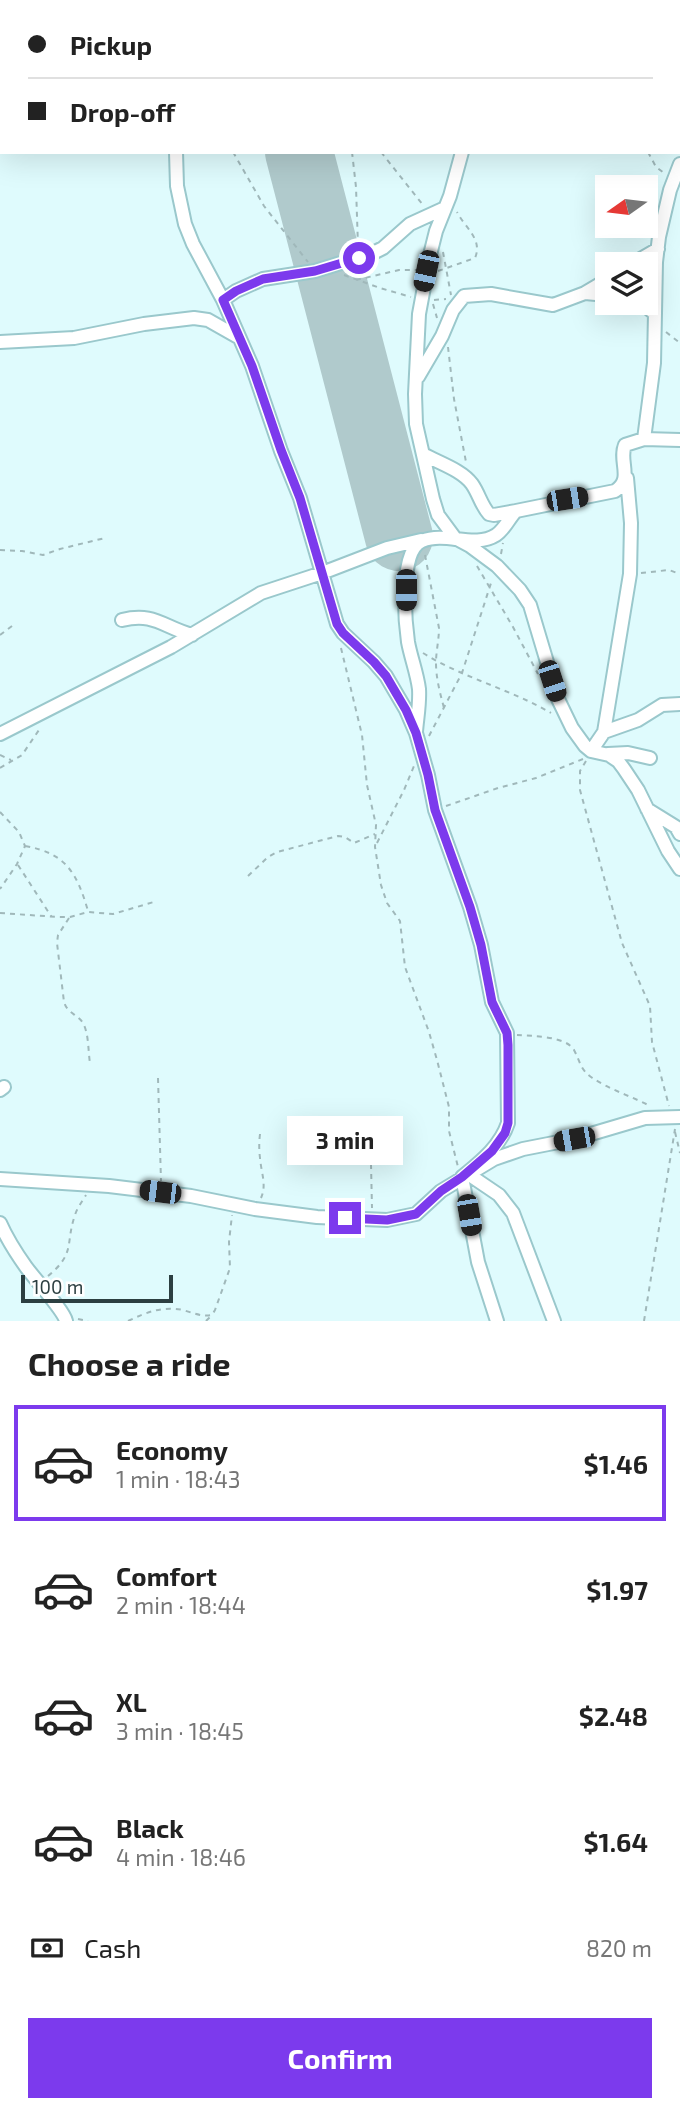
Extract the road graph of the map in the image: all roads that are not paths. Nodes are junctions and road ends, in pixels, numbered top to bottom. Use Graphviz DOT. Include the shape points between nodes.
graph roads {
  1 [pos="176,154"];
  2 [pos="461,154"];
  3 [pos="680,164"];
  4 [pos="444,206"];
  5 [pos="658,248"];
  6 [pos="652,252"];
  7 [pos="595,287"];
  8 [pos="586,293"];
  9 [pos="595,294"];
  10 [pos="223,300"];
  11 [pos="652,315"];
  12 [pos="655,318"];
  13 [pos="239,338"];
  14 [pos="0,342"];
  15 [pos="415,380"];
  16 [pos="643,439"];
  17 [pos="680,440"];
  18 [pos="423,454"];
  19 [pos="626,474"];
  20 [pos="516,510"];
  21 [pos="455,538"];
  22 [pos="423,540"];
  23 [pos="322,573"];
  24 [pos="122,620"];
  25 [pos="191,635"];
  26 [pos="680,704"];
  27 [pos="604,732"];
  28 [pos="416,733"];
  29 [pos="0,734"];
  30 [pos="591,751"];
  31 [pos="604,753"];
  32 [pos="650,758"];
  33 [pos="646,809"];
  34 [pos="680,834"];
  35 [pos="680,869"];
  36 [pos="676,1117"];
  37 [pos="464,1176"];
  38 [pos="0,1180"];
  39 [pos="0,1223"];
  40 [pos="66,1321"];
  41 [pos="497,1321"];
  42 [pos="554,1321"];
  1 -- 10 [label="street" via="185,224"];
  2 -- 4 [label="street"];
  3 -- 5 [label="street" via="663,215"];
  4 -- 10 [label="street" via="410,224 383,248 315,271 263,279"];
  4 -- 15 [label="street" via="426,271"];
  5 -- 6 [label="street"];
  5 -- 12 [label="street"];
  7 -- 8 [label="street"];
  8 -- 9 [label="street"];
  8 -- 15 [label="street" via="547,306 491,294 464,296"];
  10 -- 13 [label="street"];
  11 -- 12 [label="street"];
  12 -- 16 [label="street"];
  13 -- 14 [label="street" via="208,320 194,318 74,338"];
  13 -- 23 [label="street" via="300,498"];
  15 -- 18 [label="street" via="416,424"];
  16 -- 17 [label="street"];
  16 -- 19 [label="street" via="624,447"];
  18 -- 20 [label="street" via="469,481 489,514"];
  18 -- 21 [label="street" via="438,515"];
  19 -- 20 [label="street" via="615,491"];
  19 -- 27 [label="street" via="632,523 630,574"];
  20 -- 21 [label="street" via="498,534 470,541"];
  21 -- 22 [label="street"];
  21 -- 30 [label="street" via="498,566 530,605 558,699 578,738"];
  22 -- 23 [label="street" via="387,548"];
  22 -- 28 [label="street" via="412,550 407,566 408,642 419,687"];
  23 -- 25 [label="street" via="261,593"];
  23 -- 28 [label="street" via="337,624 386,676"];
  24 -- 25 [label="street" via="153,618"];
  25 -- 29 [label="street"];
  26 -- 27 [label="street" via="662,705"];
  27 -- 30 [label="street"];
  28 -- 37 [label="street" via="435,810 481,945 492,1002 507,1033 505,1133"];
  30 -- 31 [label="street"];
  31 -- 32 [label="street"];
  31 -- 33 [label="street" via="624,769"];
  33 -- 34 [label="street"];
  33 -- 35 [label="street"];
  36 -- 37 [label="street" via="645,1118 523,1149"];
  37 -- 38 [label="street" via="416,1214 373,1220 256,1209 160,1192"];
  37 -- 41 [label="street" via="478,1262"];
  37 -- 42 [label="street" via="499,1195 513,1213"];
  39 -- 40 [label="street" via="16,1254"];
}
